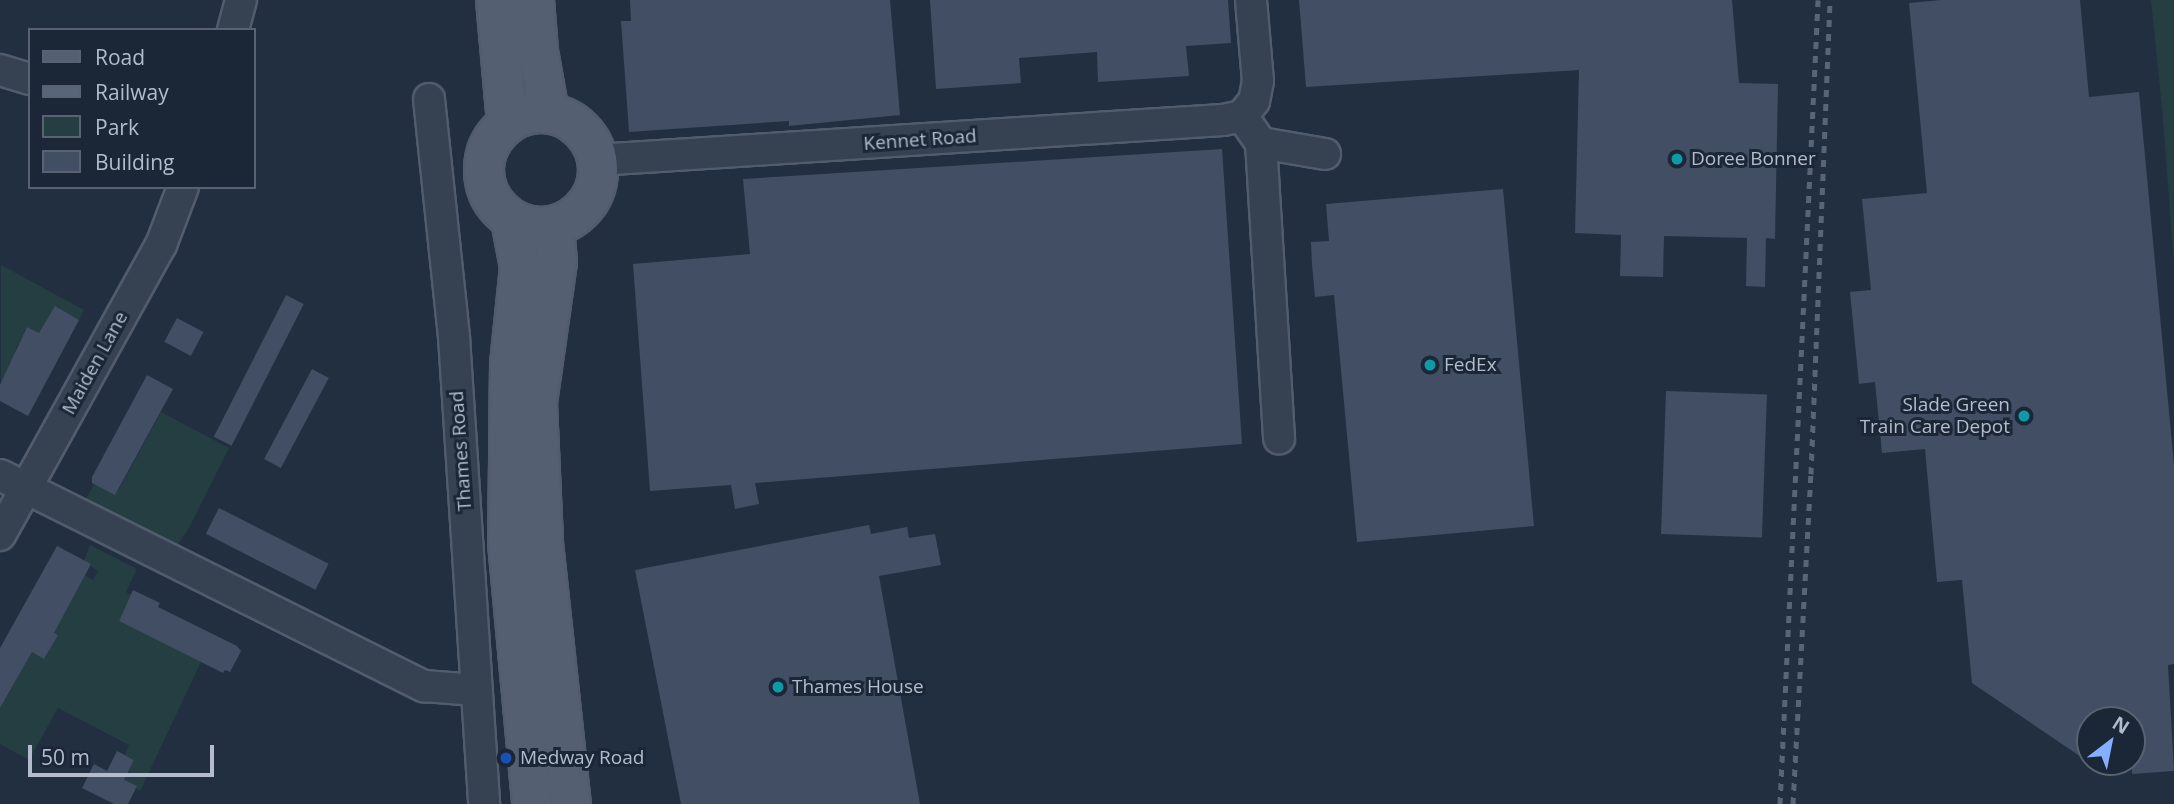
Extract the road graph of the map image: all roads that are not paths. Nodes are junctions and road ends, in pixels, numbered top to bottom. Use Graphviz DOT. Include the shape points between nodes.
graph roads {
  1 [pos="241,0"];
  2 [pos="496,0"];
  3 [pos="534,0"];
  4 [pos="1251,0"];
  5 [pos="234,28"];
  6 [pos="0,70"];
  7 [pos="28,78"];
  8 [pos="429,99"];
  9 [pos="550,113"];
  10 [pos="1242,116"];
  11 [pos="507,124"];
  12 [pos="1261,143"];
  13 [pos="1325,155"];
  14 [pos="597,160"];
  15 [pos="182,189"];
  16 [pos="511,220"];
  17 [pos="554,227"];
  18 [pos="1279,438"];
  19 [pos="13,481"];
  20 [pos="0,535"];
  21 [pos="476,690"];
  22 [pos="484,804"];
  23 [pos="532,804"];
  24 [pos="571,804"];
  1 -- 5 [label="street"];
  2 -- 11 [label="main road"];
  3 -- 9 [label="main road"];
  4 -- 10 [label="street" via="1258,81 1254,101"];
  6 -- 7 [label="street"];
  8 -- 21 [label="street, Thames Road" via="454,337"];
  9 -- 11 [label="main road" via="524,115"];
  9 -- 14 [label="main road" via="569,119 586,133"];
  10 -- 12 [label="street"];
  10 -- 14 [label="street, Kennet Road"];
  11 -- 16 [label="main road" via="491,142 484,173 496,206"];
  12 -- 13 [label="street"];
  12 -- 18 [label="street"];
  14 -- 17 [label="main road" via="594,195 579,215"];
  15 -- 19 [label="street, Maiden Lane" via="161,245"];
  16 -- 17 [label="main road" via="534,228"];
  16 -- 23 [label="main road" via="520,267 510,363 508,543"];
  17 -- 24 [label="main road" via="557,262 537,403 543,544"];
  19 -- 20 [label="street, Maiden Lane"];
  19 -- 21 [label="street" via="424,686"];
  21 -- 22 [label="street, Thames Road"];
}
